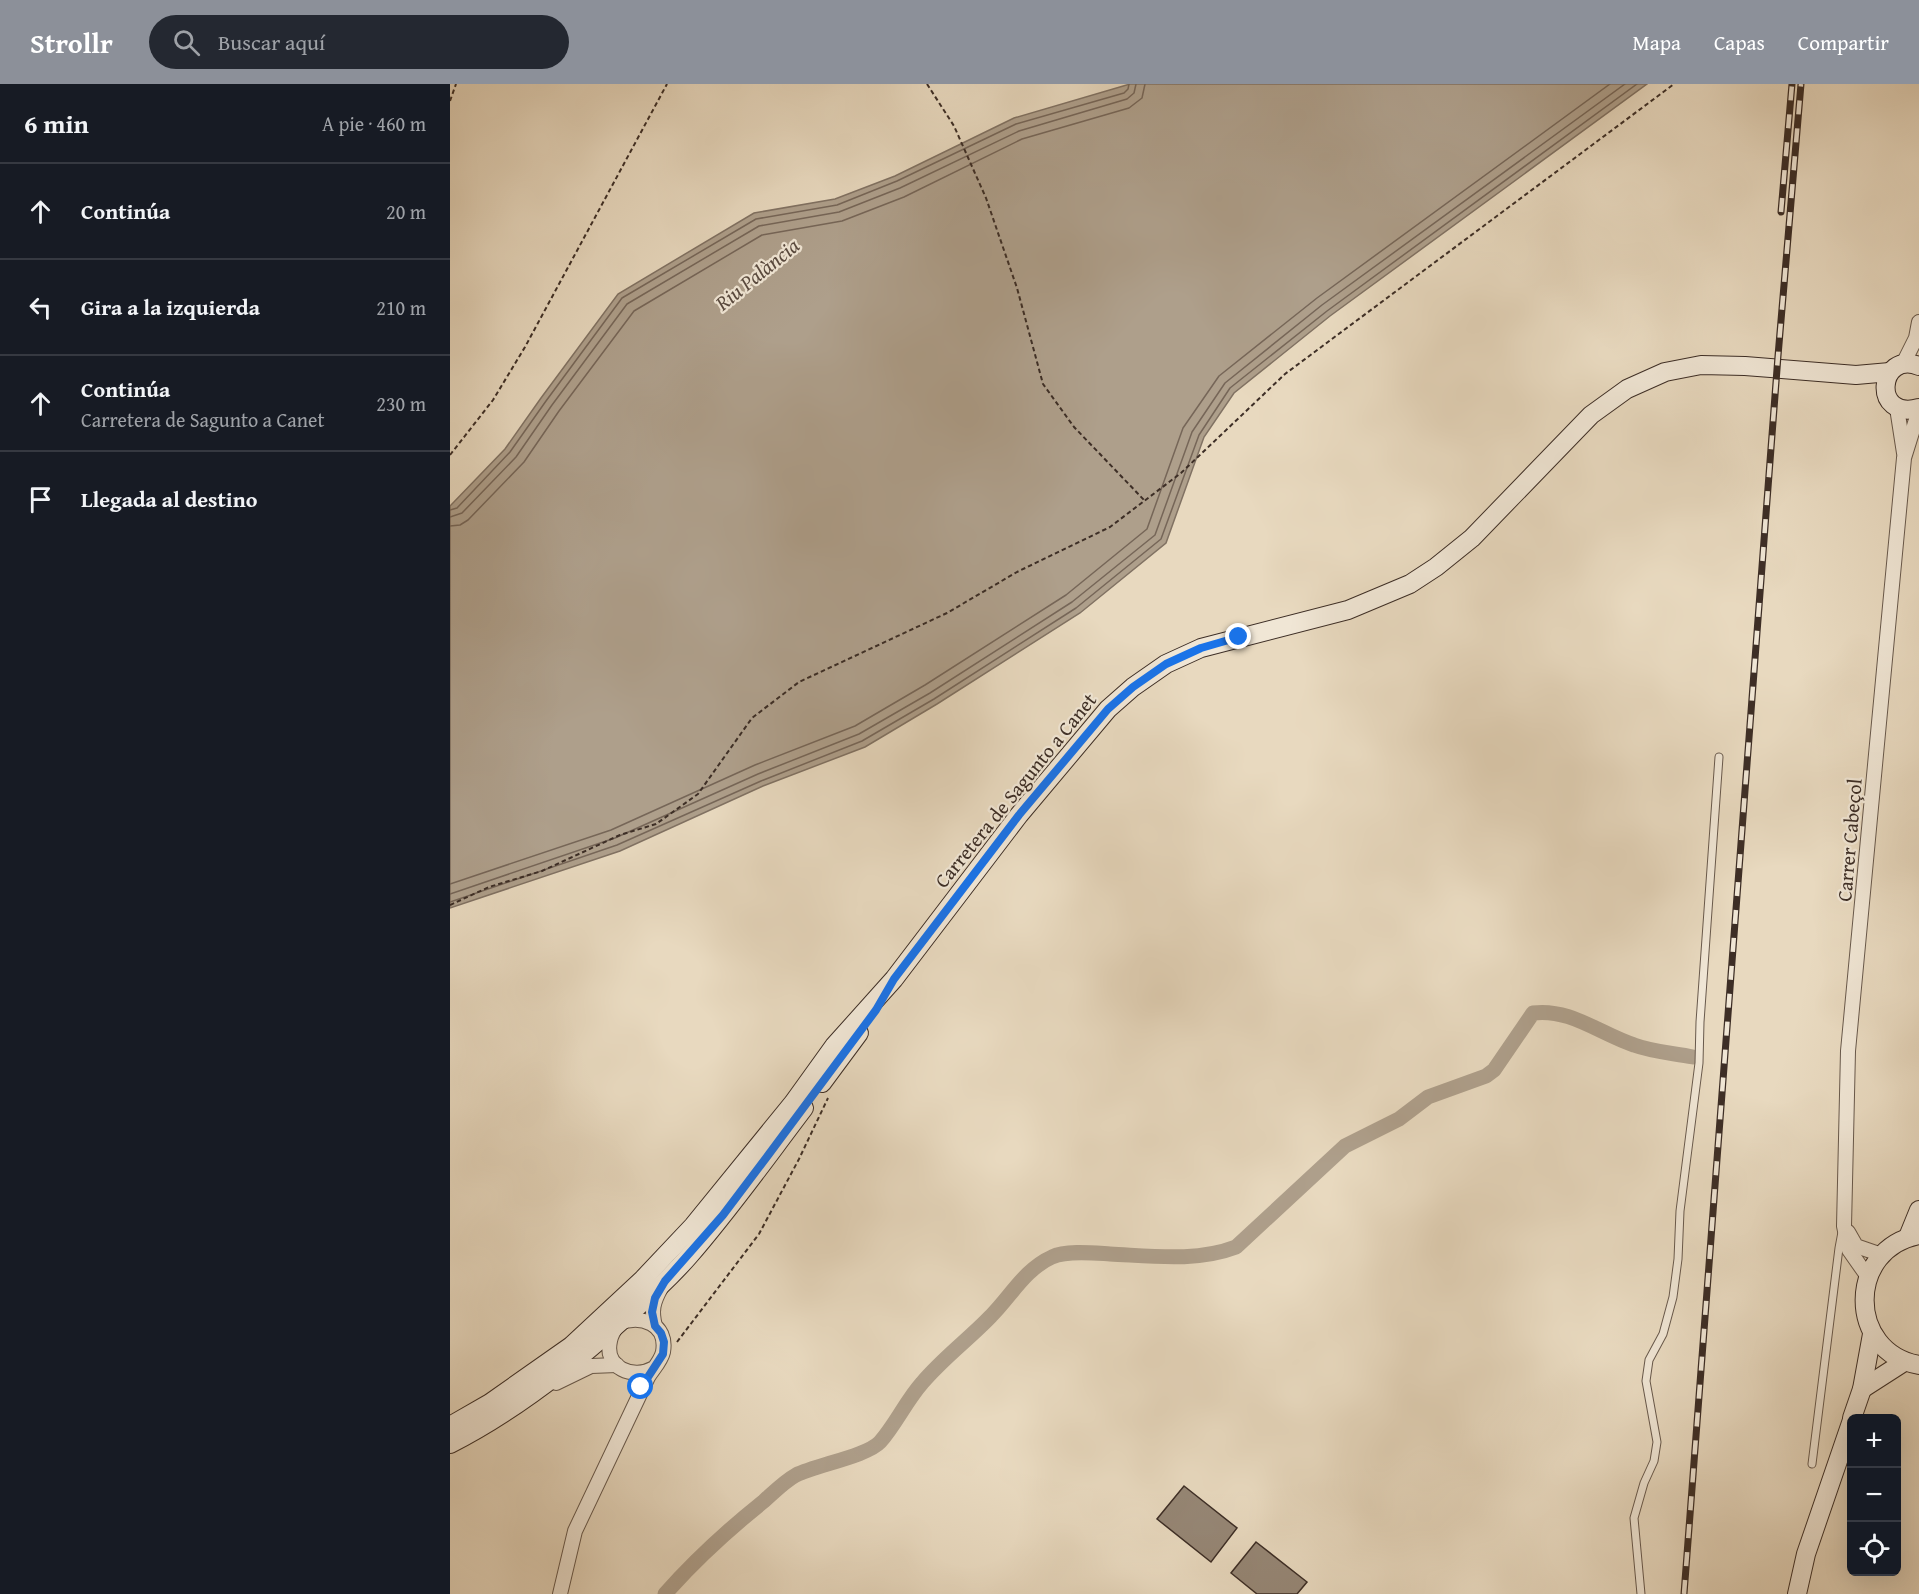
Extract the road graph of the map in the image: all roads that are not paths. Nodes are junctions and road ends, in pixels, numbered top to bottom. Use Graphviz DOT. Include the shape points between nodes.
graph roads {
  1 [pos="1919,322"];
  2 [pos="1916,338"];
  3 [pos="1919,355"];
  4 [pos="1904,368"];
  5 [pos="1856,375"];
  6 [pos="1885,392"];
  7 [pos="1897,408"];
  8 [pos="1919,409"];
  9 [pos="1904,458"];
  10 [pos="1719,757"];
  11 [pos="894,979"];
  12 [pos="768,1132"];
  13 [pos="1919,1210"];
  14 [pos="1844,1226"];
  15 [pos="1913,1236"];
  16 [pos="1882,1255"];
  17 [pos="1868,1277"];
  18 [pos="665,1281"];
  19 [pos="619,1323"];
  20 [pos="655,1326"];
  21 [pos="1872,1334"];
  22 [pos="1912,1364"];
  23 [pos="617,1365"];
  24 [pos="654,1368"];
  25 [pos="629,1373"];
  26 [pos="1862,1389"];
  27 [pos="641,1393"];
  28 [pos="530,1397"];
  29 [pos="1854,1414"];
  30 [pos="450,1426"];
  31 [pos="1847,1434"];
  32 [pos="450,1444"];
  33 [pos="1812,1464"];
  34 [pos="560,1594"];
  35 [pos="1641,1594"];
  36 [pos="1797,1594"];
  1 -- 2 [label="street"];
  2 -- 3 [label="street"];
  2 -- 4 [label="street"];
  4 -- 5 [label="main road, Carretera de Sagunto a Canet"];
  4 -- 6 [label="main road" via="1885,382"];
  5 -- 6 [label="main road, Carretera de Sagunto a Canet"];
  5 -- 11 [label="main road, Carretera de Sagunto a Canet" via="1701,365 1665,372 1627,388 1591,415 1472,538 1410,584 1348,610 1210,645 1166,664 1108,709 1019,815"];
  6 -- 7 [label="main road"];
  7 -- 8 [label="main road"];
  7 -- 9 [label="street, Carrer Cabeçol"];
  8 -- 9 [label="street, Carrer Cabeçol"];
  9 -- 14 [label="street, Carrer Cabeçol" via="1848,1050"];
  10 -- 35 [label="lane" via="1699,1063 1680,1211 1678,1259 1673,1297 1663,1334 1649,1360 1646,1381 1658,1442 1634,1518"];
  11 -- 12 [label="main road" via="834,1046"];
  11 -- 18 [label="main road" via="876,1010 769,1154"];
  12 -- 19 [label="main road" via="733,1187 627,1307"];
  12 -- 30 [label="main road" via="693,1226 608,1314 526,1378"];
  13 -- 15 [label="main road"];
  14 -- 16 [label="street" via="1856,1246"];
  14 -- 17 [label="street, Carrer Cabeçol" via="1849,1250"];
  14 -- 33 [label="lane"];
  15 -- 16 [label="main road"];
  16 -- 17 [label="main road"];
  17 -- 21 [label="main road" via="1863,1306"];
  18 -- 19 [label="main road"];
  18 -- 20 [label="street" via="653,1305"];
  19 -- 20 [label="street" via="637,1319"];
  19 -- 23 [label="street" via="609,1348"];
  19 -- 28 [label="main road"];
  19 -- 30 [label="main road" via="605,1327 498,1406"];
  20 -- 24 [label="street" via="664,1342 663,1354"];
  21 -- 22 [label="main road" via="1886,1351"];
  21 -- 26 [label="main road"];
  22 -- 26 [label="main road"];
  23 -- 25 [label="street"];
  23 -- 28 [label="street" via="591,1366"];
  24 -- 25 [label="street"];
  24 -- 27 [label="street"];
  25 -- 27 [label="street" via="637,1379"];
  26 -- 29 [label="main road"];
  27 -- 34 [label="street" via="575,1531"];
  28 -- 32 [label="main road"];
  31 -- 36 [label="main road" via="1806,1554"];
}
